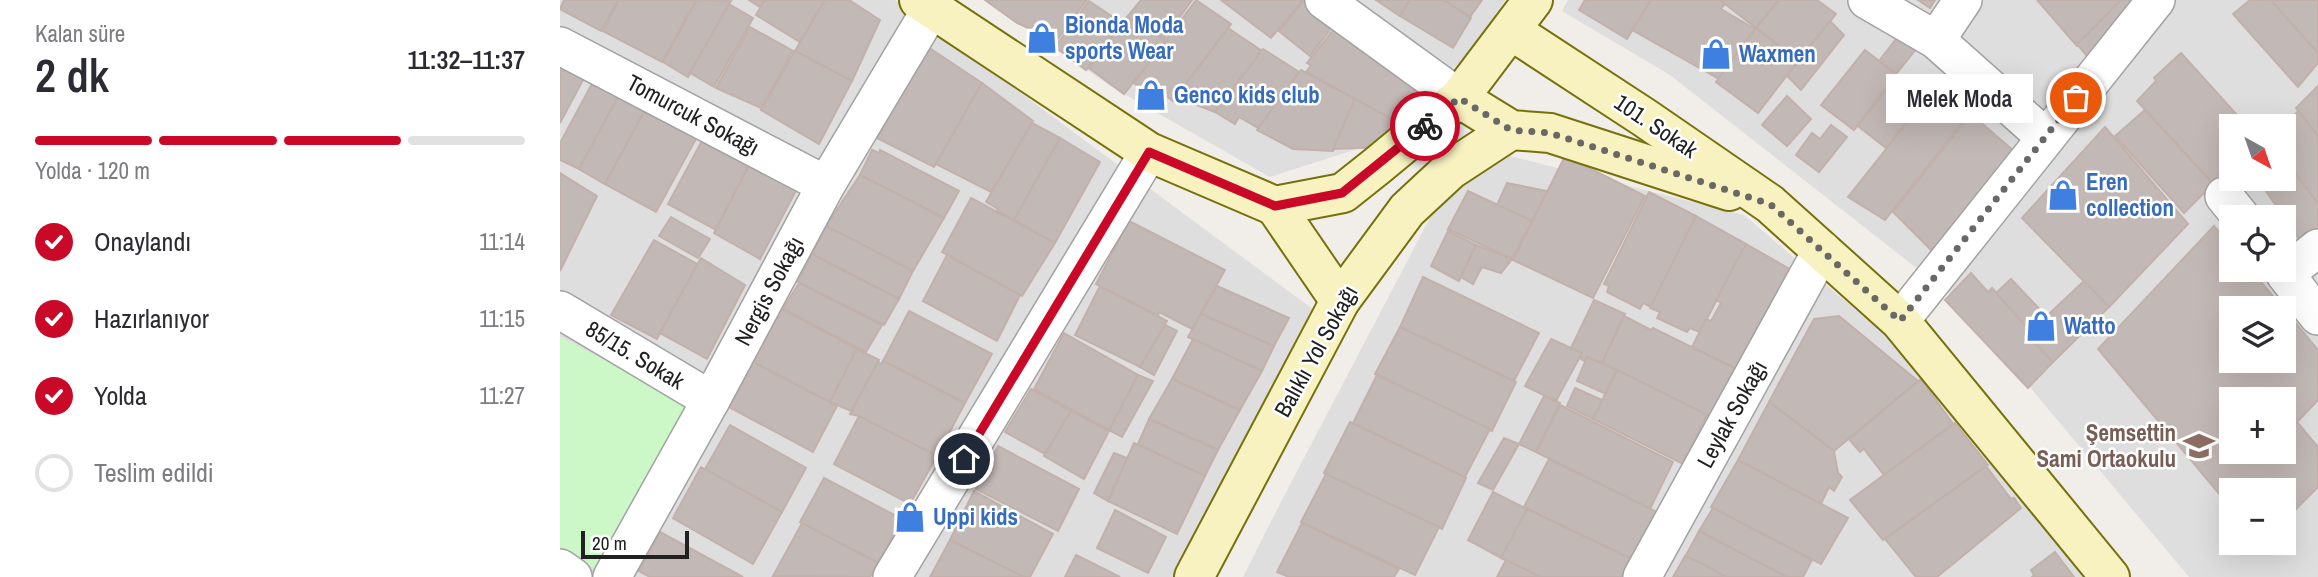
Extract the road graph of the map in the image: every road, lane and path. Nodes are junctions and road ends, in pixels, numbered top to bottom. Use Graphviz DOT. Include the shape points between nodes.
graph roads {
  1 [pos="1324,0"];
  2 [pos="1533,0"];
  3 [pos="1867,0"];
  4 [pos="1963,0"];
  5 [pos="2156,0"];
  6 [pos="925,4"];
  7 [pos="1511,31"];
  8 [pos="1936,40"];
  9 [pos="560,46"];
  10 [pos="1459,98"];
  11 [pos="1511,130"];
  12 [pos="2045,137"];
  13 [pos="1149,152"];
  14 [pos="825,185"];
  15 [pos="1770,204"];
  16 [pos="1275,206"];
  17 [pos="2318,248"];
  18 [pos="1822,250"];
  19 [pos="2296,263"];
  20 [pos="2291,282"];
  21 [pos="1340,301"];
  22 [pos="560,310"];
  23 [pos="2318,316"];
  24 [pos="1900,321"];
  25 [pos="711,400"];
  26 [pos="560,568"];
  27 [pos="573,577"];
  28 [pos="612,577"];
  29 [pos="892,577"];
  30 [pos="1194,577"];
  31 [pos="1642,577"];
  32 [pos="2110,577"];
  1 -- 10 [label="street, 101. Sokak"];
  2 -- 7 [label="street"];
  3 -- 8 [label="street"];
  4 -- 8 [label="street"];
  5 -- 12 [label="street"];
  6 -- 13 [label="street"];
  6 -- 14 [label="street, Nergis Sokağı"];
  7 -- 10 [label="street"];
  7 -- 15 [label="street, 101. Sokak"];
  8 -- 12 [label="street"];
  9 -- 14 [label="street, Tomurcuk Sokağı"];
  10 -- 11 [label="street, 101. Sokak"];
  10 -- 16 [label="street" via="1342,193"];
  11 -- 15 [label="street, 101. Sokak" via="1550,133"];
  11 -- 21 [label="street, Balıklı Yol Sokağı" via="1450,170 1407,210"];
  12 -- 24 [label="street"];
  13 -- 16 [label="street"];
  13 -- 29 [label="street"];
  14 -- 25 [label="street, Nergis Sokağı"];
  15 -- 18 [label="street"];
  16 -- 21 [label="street"];
  17 -- 19 [label="street"];
  18 -- 24 [label="street"];
  18 -- 31 [label="street, Leylak Sokağı"];
  20 -- 23 [label="street"];
  21 -- 30 [label="street, Balıklı Yol Sokağı"];
  22 -- 25 [label="street, 85/15. Sokak"];
  24 -- 32 [label="street"];
  25 -- 28 [label="street, Nergis Sokağı"];
  26 -- 27 [label="street"];
}
